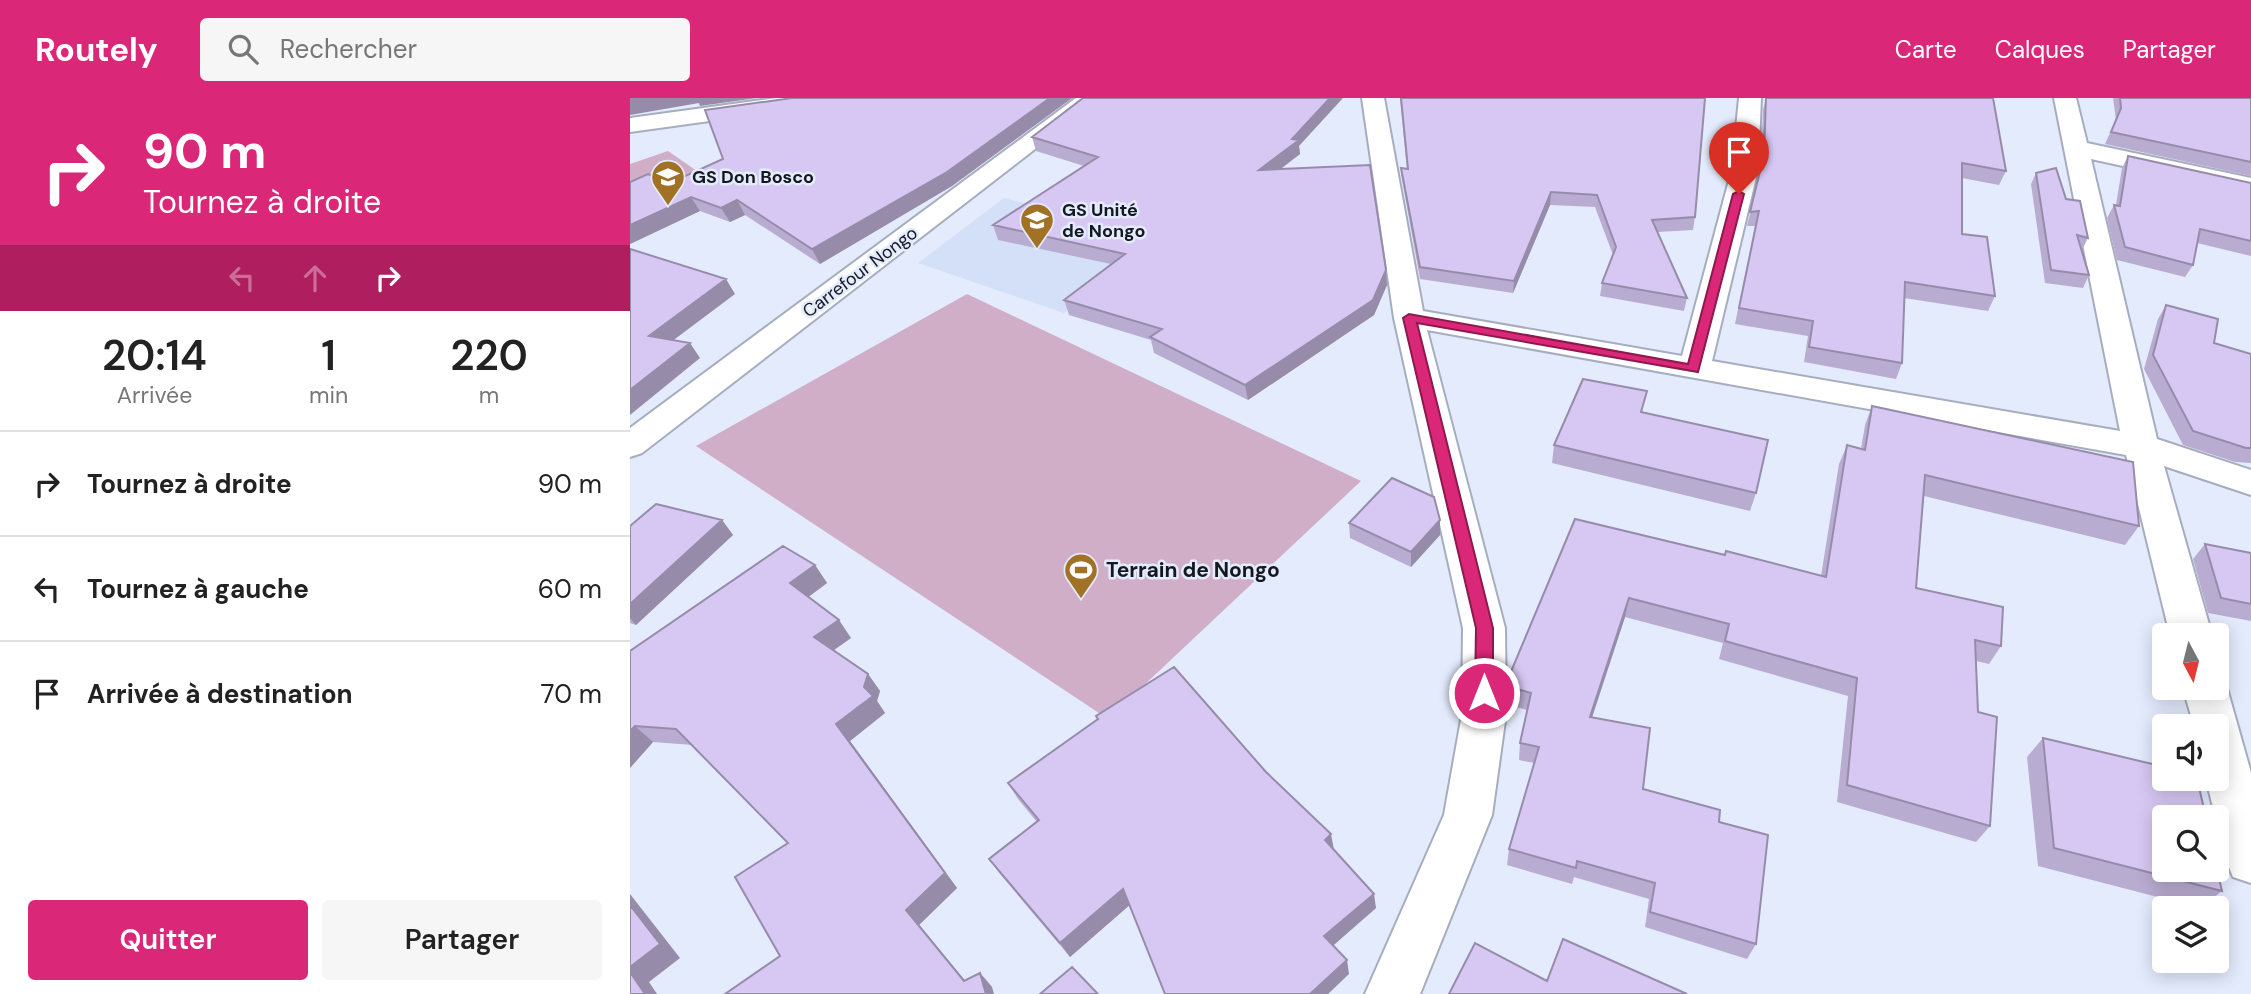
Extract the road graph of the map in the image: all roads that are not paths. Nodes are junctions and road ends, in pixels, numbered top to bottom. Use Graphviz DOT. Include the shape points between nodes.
graph roads {
  1 [pos="649,98"];
  2 [pos="826,98"];
  3 [pos="1090,98"];
  4 [pos="1373,98"];
  5 [pos="1750,98"];
  6 [pos="2065,98"];
  7 [pos="656,121"];
  8 [pos="630,125"];
  9 [pos="678,138"];
  10 [pos="642,147"];
  11 [pos="2077,148"];
  12 [pos="2251,186"];
  13 [pos="1409,318"];
  14 [pos="1694,369"];
  15 [pos="630,445"];
  16 [pos="2141,446"];
  17 [pos="2251,483"];
  18 [pos="2189,623"];
  19 [pos="2229,778"];
  20 [pos="2251,860"];
  21 [pos="1392,994"];
  1 -- 7 [label="street"];
  2 -- 7 [label="street"];
  3 -- 15 [label="street, Carrefour Nongo"];
  4 -- 13 [label="street"];
  5 -- 14 [label="street" via="1745,169"];
  6 -- 11 [label="street"];
  7 -- 8 [label="street"];
  9 -- 10 [label="street"];
  11 -- 12 [label="street"];
  11 -- 16 [label="street"];
  13 -- 14 [label="street"];
  13 -- 21 [label="street" via="1484,628 1484,714 1468,815"];
  14 -- 16 [label="street"];
  16 -- 17 [label="street"];
  16 -- 18 [label="street"];
  19 -- 20 [label="street"];
}
